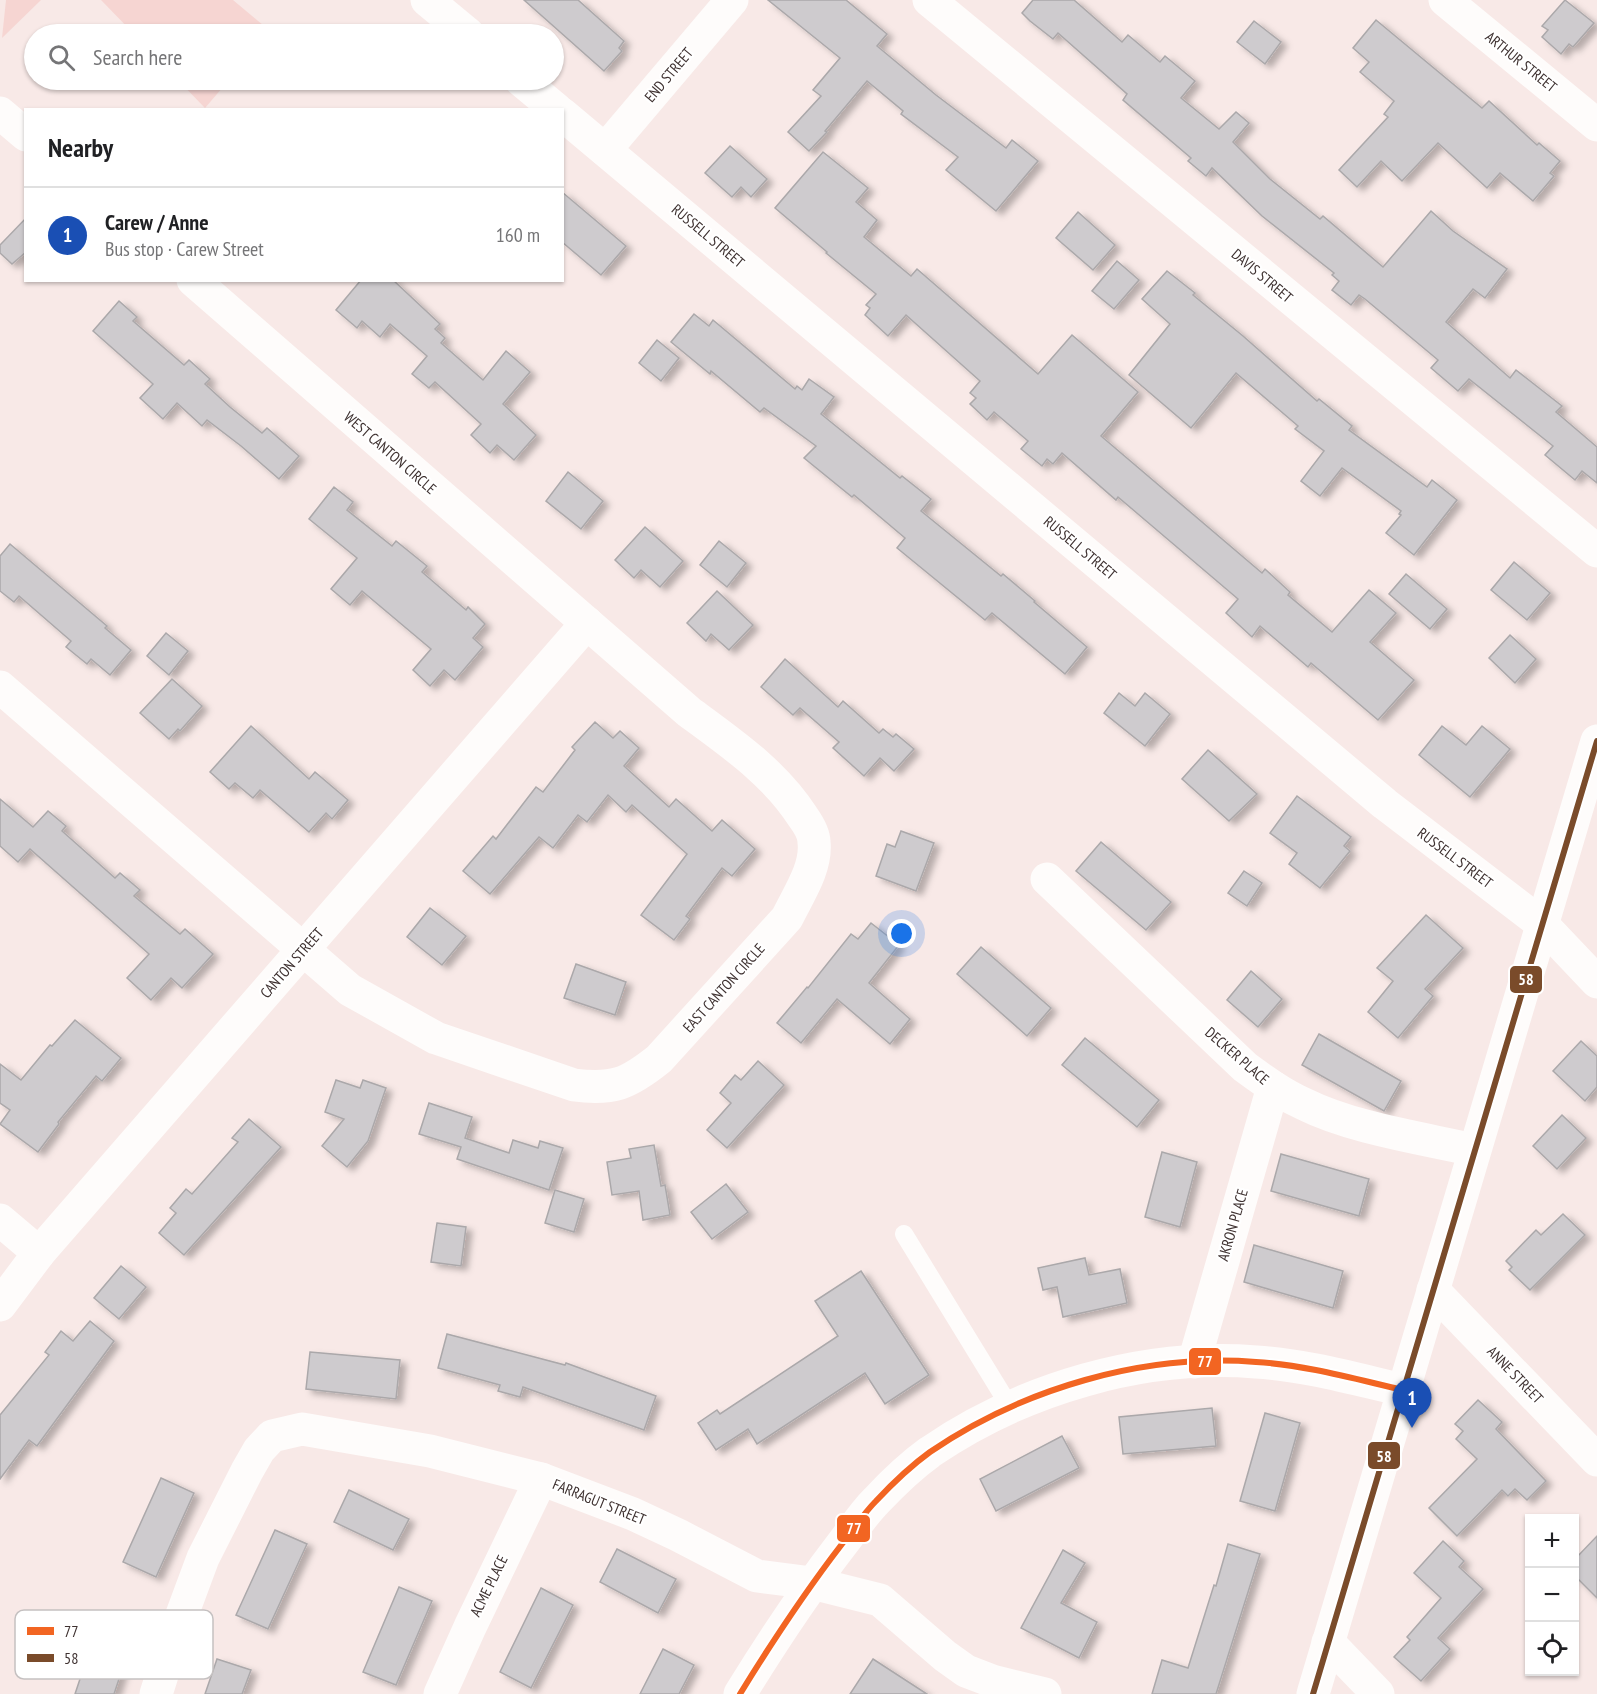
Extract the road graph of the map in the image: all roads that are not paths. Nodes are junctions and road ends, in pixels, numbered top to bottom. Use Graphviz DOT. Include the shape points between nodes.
graph roads {
  1 [pos="427,0"];
  2 [pos="732,0"];
  3 [pos="929,0"];
  4 [pos="1445,0"];
  5 [pos="456,24"];
  6 [pos="533,90"];
  7 [pos="555,108"];
  8 [pos="0,113"];
  9 [pos="564,116"];
  10 [pos="1597,125"];
  11 [pos="24,133"];
  12 [pos="605,150"];
  13 [pos="195,282"];
  14 [pos="1597,551"];
  15 [pos="587,623"];
  16 [pos="0,687"];
  17 [pos="1597,741"];
  18 [pos="1047,879"];
  19 [pos="1542,924"];
  20 [pos="304,950"];
  21 [pos="1597,981"];
  22 [pos="1273,1087"];
  23 [pos="1474,1150"];
  24 [pos="0,1220"];
  25 [pos="904,1234"];
  26 [pos="39,1253"];
  27 [pos="1433,1290"];
  28 [pos="0,1305"];
  29 [pos="1194,1362"];
  30 [pos="1403,1390"];
  31 [pos="1010,1407"];
  32 [pos="1597,1460"];
  33 [pos="542,1479"];
  34 [pos="812,1584"];
  35 [pos="185,1610"];
  36 [pos="1328,1642"];
  37 [pos="161,1679"];
  38 [pos="1027,1692"];
  39 [pos="156,1694"];
  40 [pos="440,1694"];
  41 [pos="740,1694"];
  42 [pos="1313,1694"];
  43 [pos="1378,1694"];
  1 -- 5 [label="street"];
  2 -- 12 [label="street, END STREET"];
  3 -- 14 [label="street, DAVIS STREET"];
  4 -- 10 [label="street, ARTHUR STREET"];
  6 -- 7 [label="street"];
  8 -- 11 [label="street"];
  9 -- 12 [label="street, RUSSELL STREET"];
  12 -- 19 [label="street, RUSSELL STREET" via="1385,804"];
  13 -- 15 [label="street, WEST CANTON CIRCLE"];
  15 -- 20 [label="street, CANTON STREET"];
  15 -- 20 [label="street, EAST CANTON CIRCLE" via="689,712 760,766 800,812 814,841 812,866 787,918 659,1059 633,1079 597,1088 574,1085 436,1038 350,990"];
  16 -- 20 [label="street"];
  17 -- 19 [label="street"];
  18 -- 22 [label="street, DECKER PLACE" via="1245,1067"];
  19 -- 21 [label="street, RUSSELL STREET"];
  19 -- 23 [label="street"];
  20 -- 26 [label="street, CANTON STREET"];
  22 -- 23 [label="street, DECKER PLACE" via="1347,1121"];
  22 -- 29 [label="street, AKRON PLACE"];
  23 -- 27 [label="street"];
  24 -- 26 [label="street"];
  25 -- 31 [label="lane"];
  26 -- 28 [label="street, CANTON STREET"];
  27 -- 30 [label="street"];
  27 -- 32 [label="street, ANNE STREET"];
  29 -- 30 [label="street" via="1255,1362 1305,1368"];
  29 -- 31 [label="street" via="1095,1378"];
  30 -- 36 [label="street"];
  31 -- 34 [label="street" via="928,1454 875,1502"];
  33 -- 34 [label="street, FARRAGUT STREET" via="678,1534 758,1576"];
  33 -- 35 [label="street, FARRAGUT STREET" via="430,1451 338,1434 302,1429 273,1436 258,1450 203,1558"];
  33 -- 40 [label="street, ACME PLACE"];
  34 -- 38 [label="street, FARRAGUT STREET" via="880,1600 966,1671"];
  34 -- 41 [label="street"];
  36 -- 42 [label="street"];
  36 -- 43 [label="street"];
  37 -- 39 [label="street, FARRAGUT STREET"];
}
